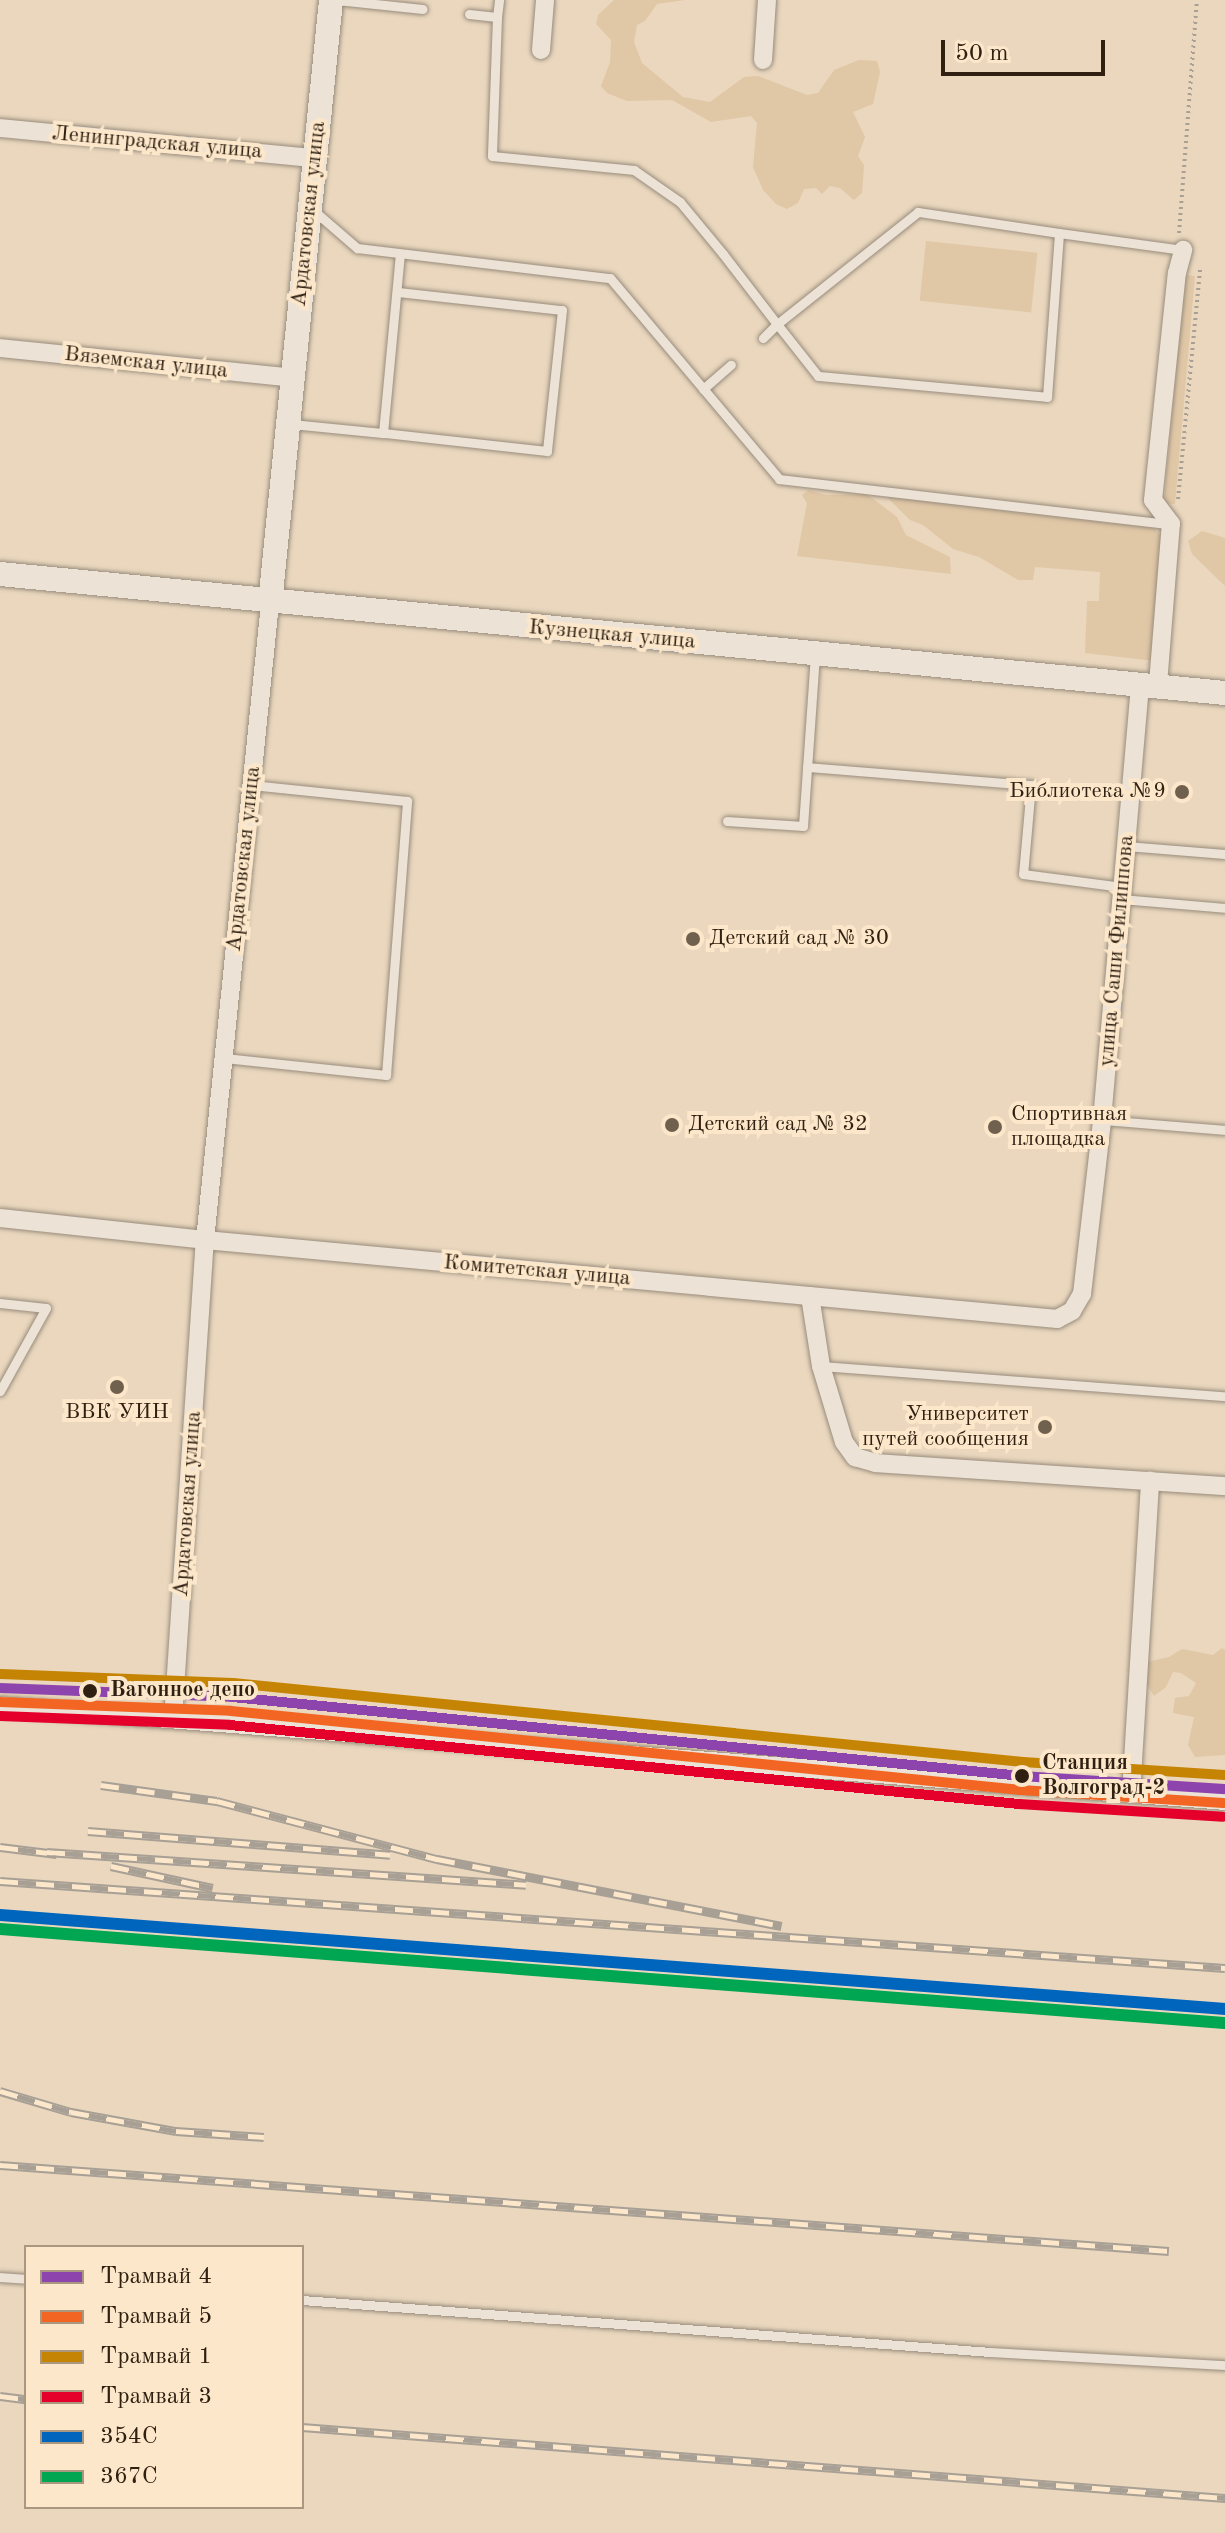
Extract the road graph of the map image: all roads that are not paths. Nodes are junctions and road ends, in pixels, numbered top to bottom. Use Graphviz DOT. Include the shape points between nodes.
graph roads {
  1 [pos="334,0"];
  2 [pos="499,0"];
  3 [pos="545,0"];
  4 [pos="767,0"];
  5 [pos="423,9"];
  6 [pos="469,14"];
  7 [pos="497,17"];
  8 [pos="541,50"];
  9 [pos="763,60"];
  10 [pos="0,128"];
  11 [pos="314,158"];
  12 [pos="309,206"];
  13 [pos="1059,233"];
  14 [pos="1180,250"];
  15 [pos="400,254"];
  16 [pos="398,292"];
  17 [pos="777,324"];
  18 [pos="763,338"];
  19 [pos="0,348"];
  20 [pos="731,365"];
  21 [pos="293,378"];
  22 [pos="703,389"];
  23 [pos="288,424"];
  24 [pos="383,433"];
  25 [pos="1171,524"];
  26 [pos="0,574"];
  27 [pos="270,603"];
  28 [pos="815,653"];
  29 [pos="1149,684"];
  30 [pos="1225,693"];
  31 [pos="807,767"];
  32 [pos="251,785"];
  33 [pos="727,821"];
  34 [pos="1126,846"];
  35 [pos="1225,854"];
  36 [pos="1122,893"];
  37 [pos="1225,908"];
  38 [pos="224,1058"];
  39 [pos="1102,1120"];
  40 [pos="1225,1130"];
  41 [pos="0,1218"];
  42 [pos="205,1240"];
  43 [pos="810,1296"];
  44 [pos="0,1303"];
  45 [pos="1072,1311"];
  46 [pos="821,1366"];
  47 [pos="0,1391"];
  48 [pos="1225,1396"];
  49 [pos="1150,1481"];
  50 [pos="1225,1486"];
  51 [pos="0,1706"];
  52 [pos="173,1719"];
  53 [pos="1131,1794"];
  54 [pos="1225,1801"];
  55 [pos="0,2277"];
  56 [pos="24,2279"];
  57 [pos="304,2300"];
  58 [pos="1225,2365"];
  1 -- 5 [label="lane"];
  1 -- 11 [label="street, Ардатовская улица"];
  2 -- 7 [label="lane"];
  3 -- 8 [label="street"];
  4 -- 9 [label="street"];
  6 -- 7 [label="lane"];
  7 -- 17 [label="lane" via="492,156 634,170 680,202"];
  10 -- 11 [label="street, Ленинградская улица"];
  11 -- 12 [label="street, Ардатовская улица"];
  12 -- 15 [label="lane" via="357,248"];
  12 -- 21 [label="street, Ардатовская улица"];
  13 -- 14 [label="lane"];
  13 -- 17 [label="lane" via="918,212"];
  13 -- 17 [label="lane" via="1047,397 818,376"];
  14 -- 25 [label="street" via="1153,500"];
  15 -- 16 [label="lane"];
  15 -- 22 [label="lane" via="610,278"];
  16 -- 24 [label="lane"];
  16 -- 24 [label="lane" via="562,310 547,451"];
  17 -- 18 [label="lane"];
  19 -- 21 [label="street, Вяземская улица"];
  20 -- 22 [label="lane"];
  21 -- 23 [label="street, Ардатовская улица"];
  22 -- 25 [label="lane" via="779,479"];
  23 -- 24 [label="lane"];
  23 -- 27 [label="street, Ардатовская улица"];
  25 -- 29 [label="street, улица Саши Филиппова"];
  26 -- 27 [label="street, Кузнецкая улица"];
  27 -- 28 [label="street, Кузнецкая улица"];
  27 -- 32 [label="street, Ардатовская улица"];
  28 -- 29 [label="street, Кузнецкая улица"];
  28 -- 31 [label="lane"];
  29 -- 30 [label="street, Кузнецкая улица"];
  29 -- 34 [label="street, улица Саши Филиппова"];
  31 -- 33 [label="lane" via="803,826"];
  31 -- 36 [label="lane" via="1031,785 1023,874"];
  32 -- 38 [label="street, Ардатовская улица"];
  32 -- 38 [label="lane" via="407,801 386,1075"];
  34 -- 35 [label="lane"];
  34 -- 36 [label="street, улица Саши Филиппова"];
  36 -- 37 [label="lane"];
  36 -- 39 [label="street, улица Саши Филиппова"];
  38 -- 42 [label="street, Ардатовская улица"];
  39 -- 40 [label="lane"];
  39 -- 45 [label="street, улица Саши Филиппова" via="1082,1294"];
  41 -- 42 [label="street, Комитетская улица"];
  42 -- 43 [label="street, Комитетская улица"];
  42 -- 52 [label="street, Ардатовская улица"];
  43 -- 45 [label="street, Комитетская улица" via="1057,1319"];
  43 -- 46 [label="street"];
  44 -- 47 [label="lane" via="46,1308"];
  46 -- 48 [label="lane"];
  46 -- 49 [label="street" via="844,1442 855,1457 876,1463"];
  49 -- 50 [label="street"];
  49 -- 53 [label="street"];
  51 -- 52 [label="street"];
  52 -- 53 [label="street"];
  53 -- 54 [label="street"];
  55 -- 56 [label="lane"];
  57 -- 58 [label="lane"];
}
